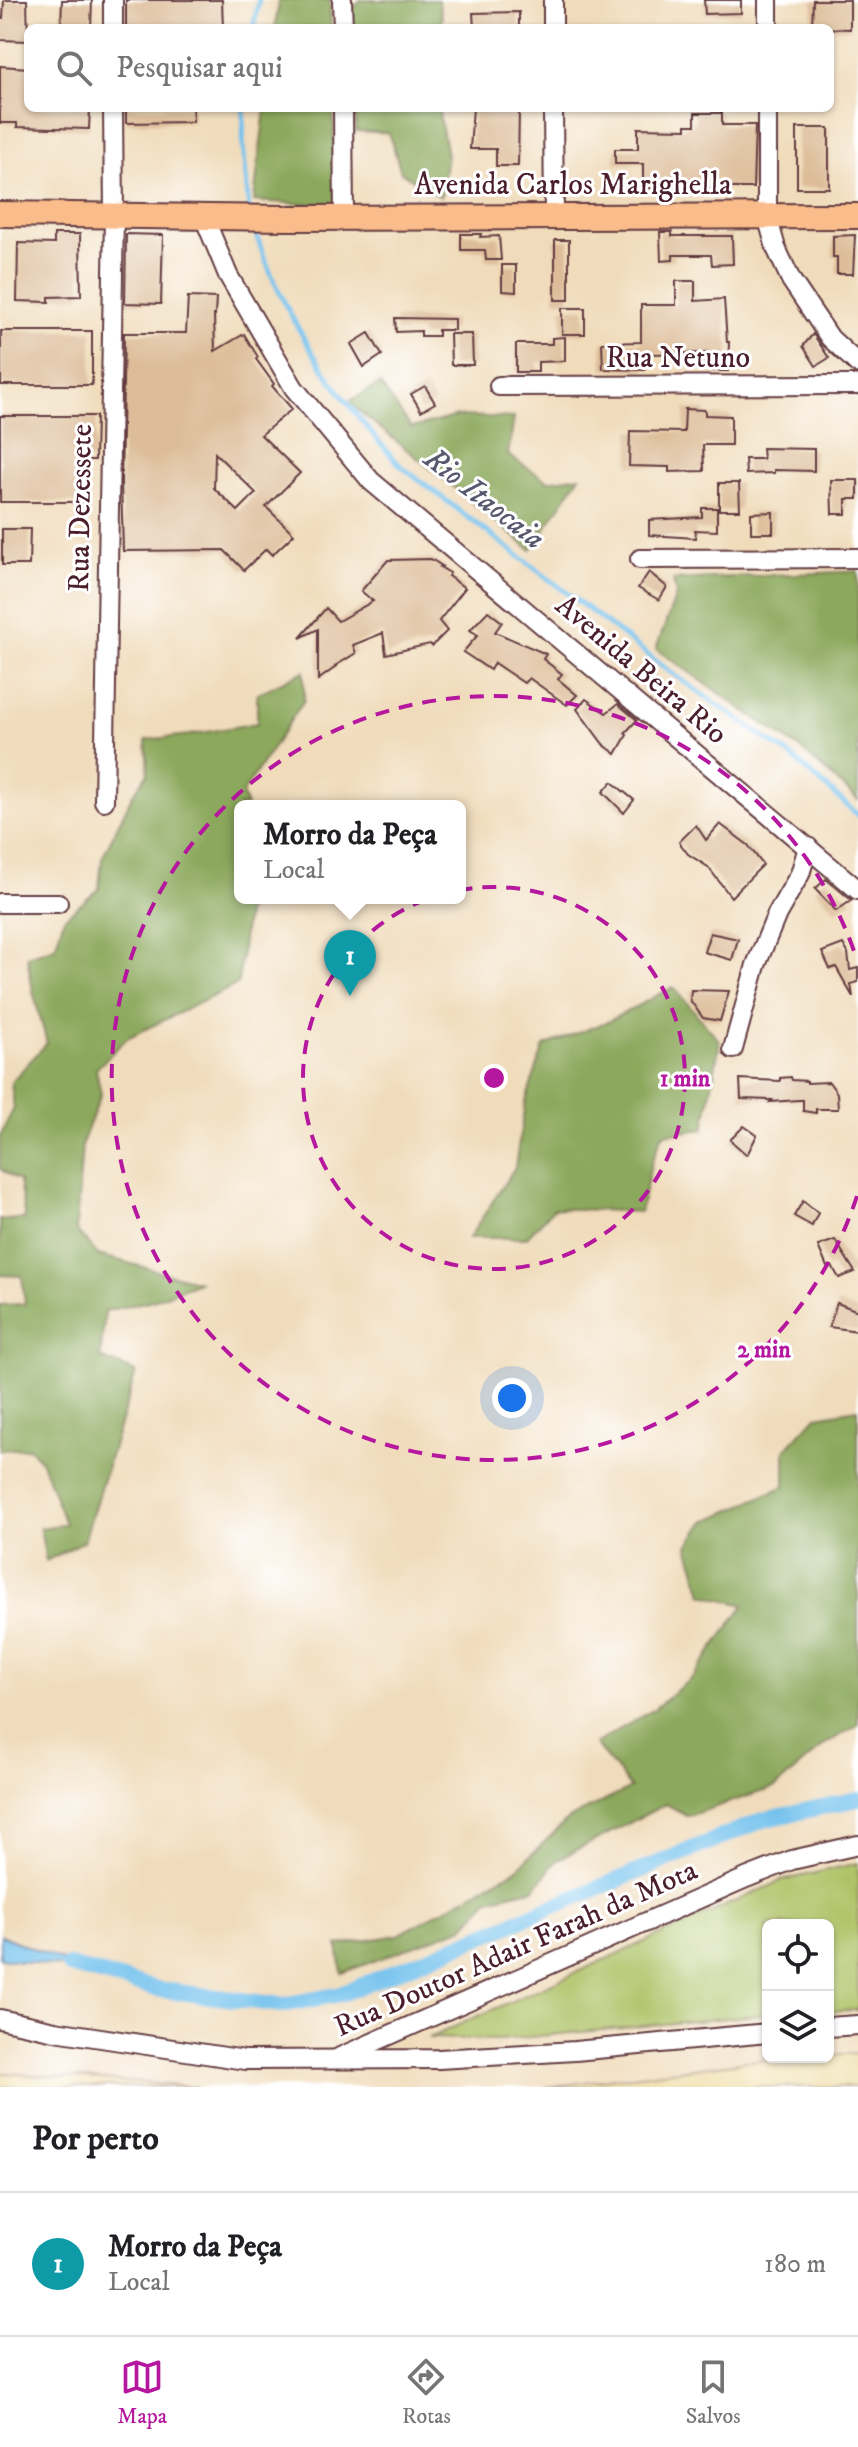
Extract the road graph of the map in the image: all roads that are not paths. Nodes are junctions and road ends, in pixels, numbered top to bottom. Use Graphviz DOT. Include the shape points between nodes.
graph roads {
  1 [pos="113,0"];
  2 [pos="342,0"];
  3 [pos="553,0"];
  4 [pos="768,0"];
  5 [pos="113,24"];
  6 [pos="343,24"];
  7 [pos="553,24"];
  8 [pos="768,24"];
  9 [pos="113,112"];
  10 [pos="343,112"];
  11 [pos="553,112"];
  12 [pos="767,112"];
  13 [pos="0,214"];
  14 [pos="114,216"];
  15 [pos="767,216"];
  16 [pos="858,216"];
  17 [pos="213,217"];
  18 [pos="344,218"];
  19 [pos="554,218"];
  20 [pos="858,364"];
  21 [pos="858,385"];
  22 [pos="499,386"];
  23 [pos="858,558"];
  24 [pos="640,559"];
  25 [pos="104,801"];
  26 [pos="808,847"];
  27 [pos="858,890"];
  28 [pos="0,903"];
  29 [pos="58,903"];
  30 [pos="733,1049"];
  31 [pos="858,1845"];
  32 [pos="0,2019"];
  33 [pos="858,2025"];
  34 [pos="834,2027"];
  35 [pos="762,2034"];
  36 [pos="335,2059"];
  1 -- 5 [label="street"];
  2 -- 6 [label="street"];
  3 -- 7 [label="street"];
  4 -- 8 [label="street"];
  9 -- 14 [label="street, Rua Dezessete"];
  10 -- 18 [label="street"];
  11 -- 19 [label="street"];
  12 -- 15 [label="street"];
  13 -- 14 [label="main road, Avenida Carlos Marighella"];
  14 -- 17 [label="main road, Avenida Carlos Marighella"];
  14 -- 25 [label="street, Rua Dezessete"];
  15 -- 16 [label="main road, Avenida Carlos Marighella"];
  15 -- 19 [label="main road, Avenida Carlos Marighella"];
  15 -- 20 [label="street" via="791,280 830,338"];
  17 -- 18 [label="main road, Avenida Carlos Marighella"];
  17 -- 26 [label="street, Avenida Beira Rio" via="228,275 294,388 371,481"];
  18 -- 19 [label="main road, Avenida Carlos Marighella"];
  21 -- 22 [label="street, Rua Netuno"];
  23 -- 24 [label="street"];
  26 -- 27 [label="street, Avenida Beira Rio"];
  26 -- 30 [label="street" via="756,965"];
  28 -- 29 [label="street"];
  31 -- 36 [label="street, Rua Doutor Adair Farah da Mota" via="792,1860 746,1878"];
  32 -- 36 [label="street, Rua Doutor Adair Farah da Mota" via="245,2060"];
  33 -- 34 [label="street"];
  35 -- 36 [label="street" via="439,2059"];
}
